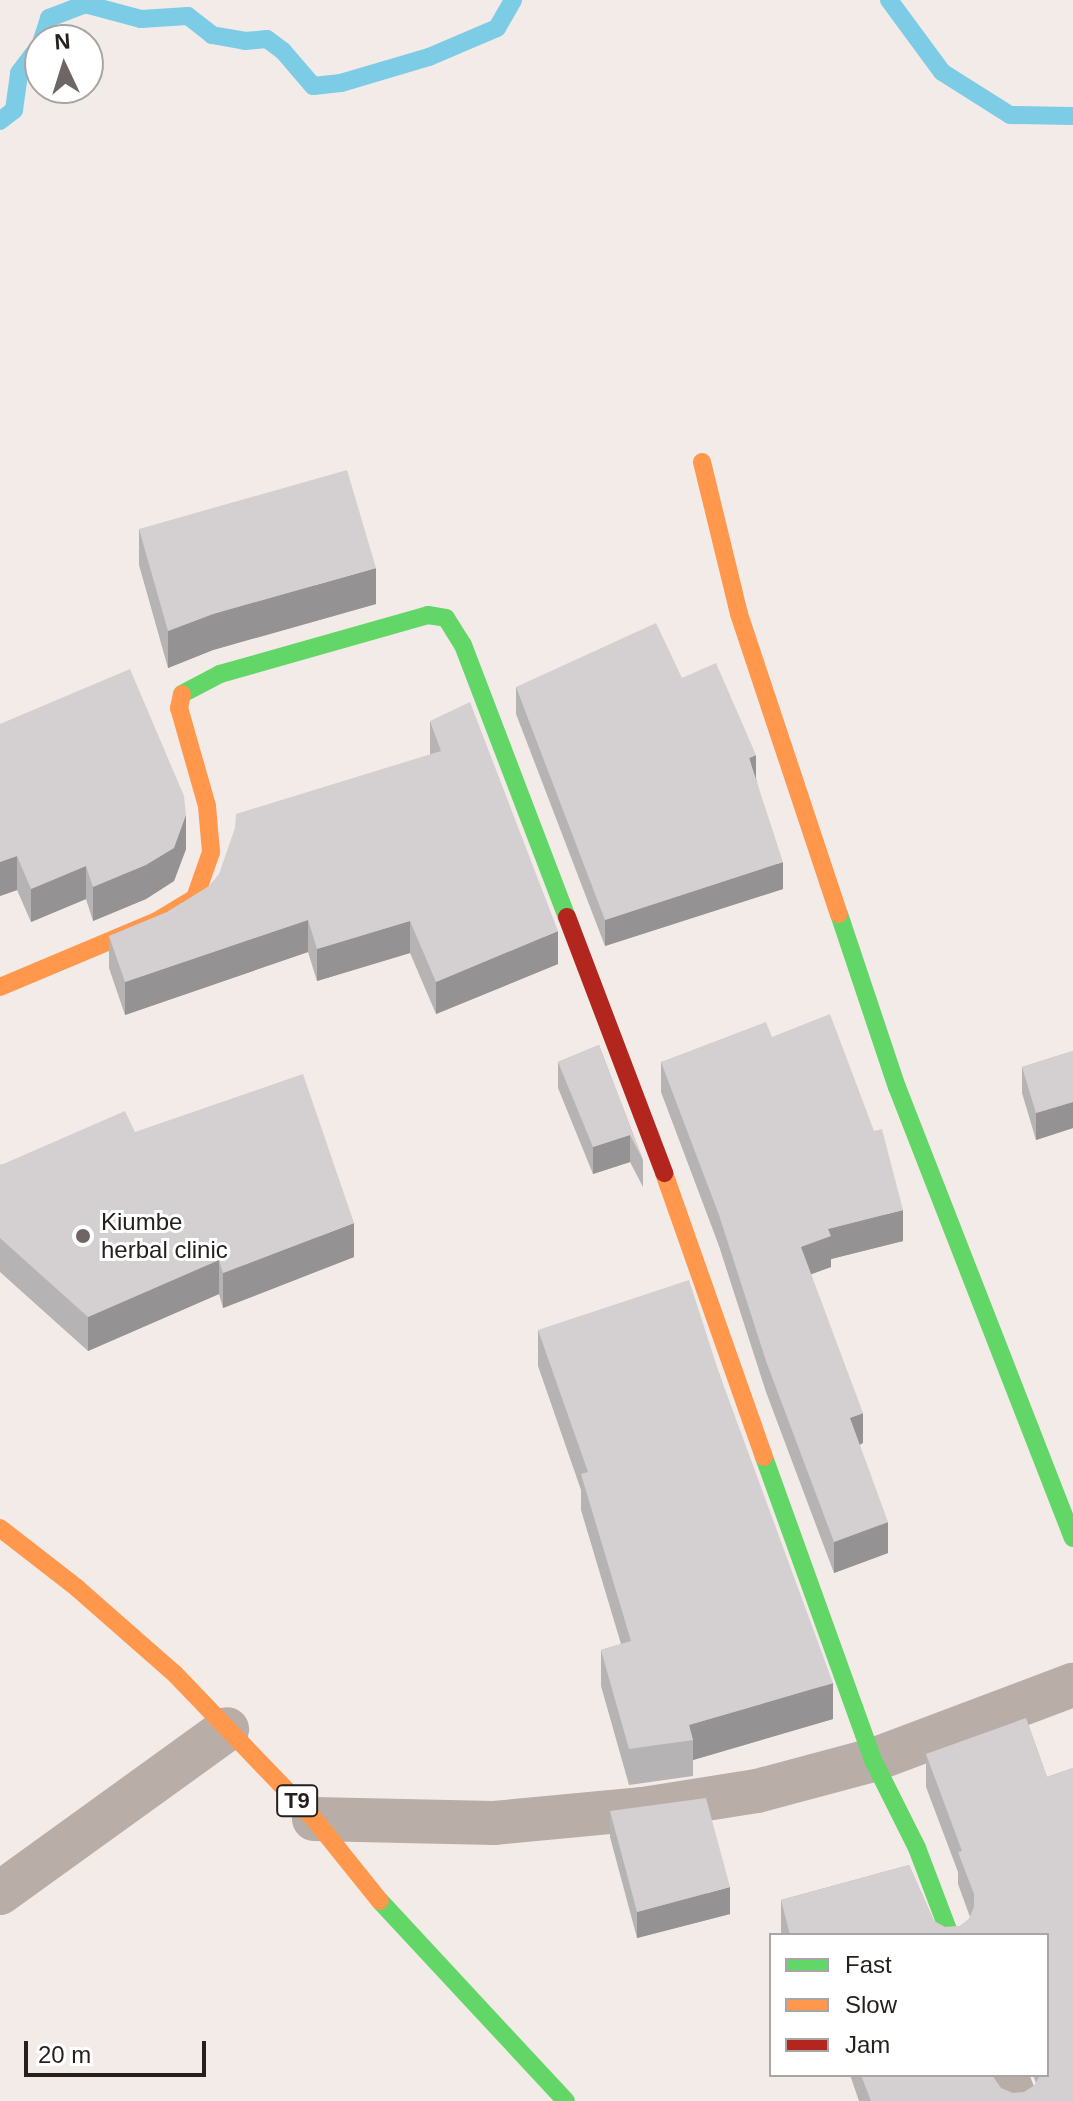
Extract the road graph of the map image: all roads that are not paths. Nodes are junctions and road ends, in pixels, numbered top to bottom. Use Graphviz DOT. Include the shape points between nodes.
graph roads {
  1 [pos="702,462"];
  2 [pos="0,987"];
  3 [pos="0,1528"];
  4 [pos="1073,1538"];
  5 [pos="1073,1685"];
  6 [pos="227,1729"];
  7 [pos="873,1760"];
  8 [pos="314,1819"];
  9 [pos="0,1893"];
  10 [pos="949,1933"];
  11 [pos="1007,2077"];
  12 [pos="566,2101"];
  13 [pos="1016,2101"];
  1 -- 4 [label="main road" via="739,614 897,1087"];
  2 -- 7 [label="main road" via="145,926 195,898 211,852 207,806 179,708 182,694 220,674 428,615 446,618 463,645 696,1255 742,1400"];
  3 -- 6 [label="main road, T9" via="175,1674"];
  5 -- 7 [label="street"];
  6 -- 8 [label="main road, T9"];
  6 -- 9 [label="street"];
  7 -- 8 [label="street" via="757,1791 564,1818 494,1823"];
  7 -- 10 [label="main road" via="917,1848"];
  8 -- 12 [label="main road, T9" via="393,1917"];
  11 -- 13 [label="street"];
}
